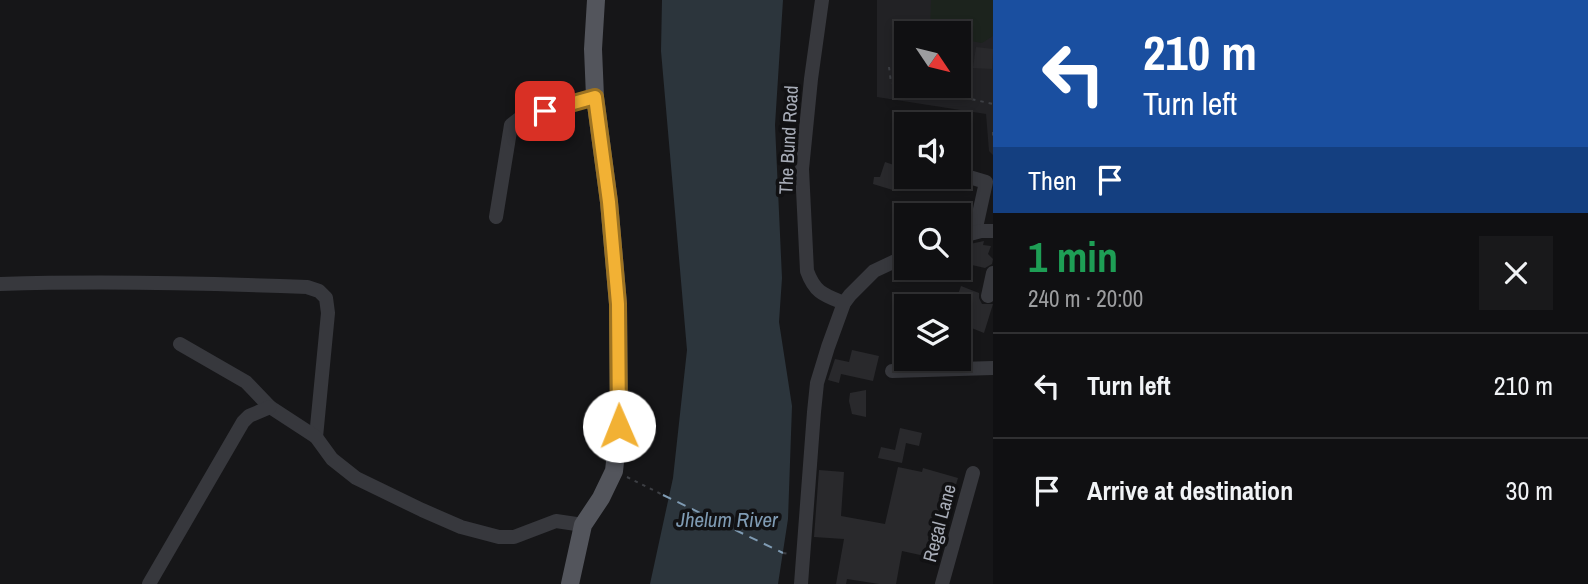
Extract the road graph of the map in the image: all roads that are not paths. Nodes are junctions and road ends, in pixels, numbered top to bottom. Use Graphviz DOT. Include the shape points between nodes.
graph roads {
  1 [pos="596,0"];
  2 [pos="822,0"];
  3 [pos="595,97"];
  4 [pos="971,178"];
  5 [pos="496,217"];
  6 [pos="993,231"];
  7 [pos="975,232"];
  8 [pos="971,233"];
  9 [pos="894,262"];
  10 [pos="993,273"];
  11 [pos="0,284"];
  12 [pos="988,296"];
  13 [pos="844,303"];
  14 [pos="180,344"];
  15 [pos="993,368"];
  16 [pos="892,371"];
  17 [pos="270,407"];
  18 [pos="316,436"];
  19 [pos="973,473"];
  20 [pos="583,525"];
  21 [pos="149,584"];
  22 [pos="570,584"];
  23 [pos="801,584"];
  24 [pos="942,584"];
  1 -- 3 [label="main road"];
  2 -- 13 [label="street, The Bund Road" via="802,169 807,271 812,287"];
  3 -- 5 [label="street" via="520,118 511,125"];
  3 -- 20 [label="main road" via="618,304 619,426 614,471"];
  4 -- 7 [label="street" via="986,182"];
  6 -- 7 [label="street"];
  7 -- 8 [label="street"];
  9 -- 13 [label="street" via="874,271"];
  10 -- 12 [label="street"];
  11 -- 18 [label="street" via="196,283 319,291 326,298 328,313"];
  13 -- 23 [label="street" via="817,383"];
  14 -- 17 [label="street" via="246,382"];
  15 -- 16 [label="street"];
  17 -- 18 [label="street"];
  17 -- 21 [label="street" via="243,422"];
  18 -- 20 [label="street" via="332,459 356,478 471,530 514,537 556,521"];
  19 -- 24 [label="street, Regal Lane"];
  20 -- 22 [label="main road"];
}
